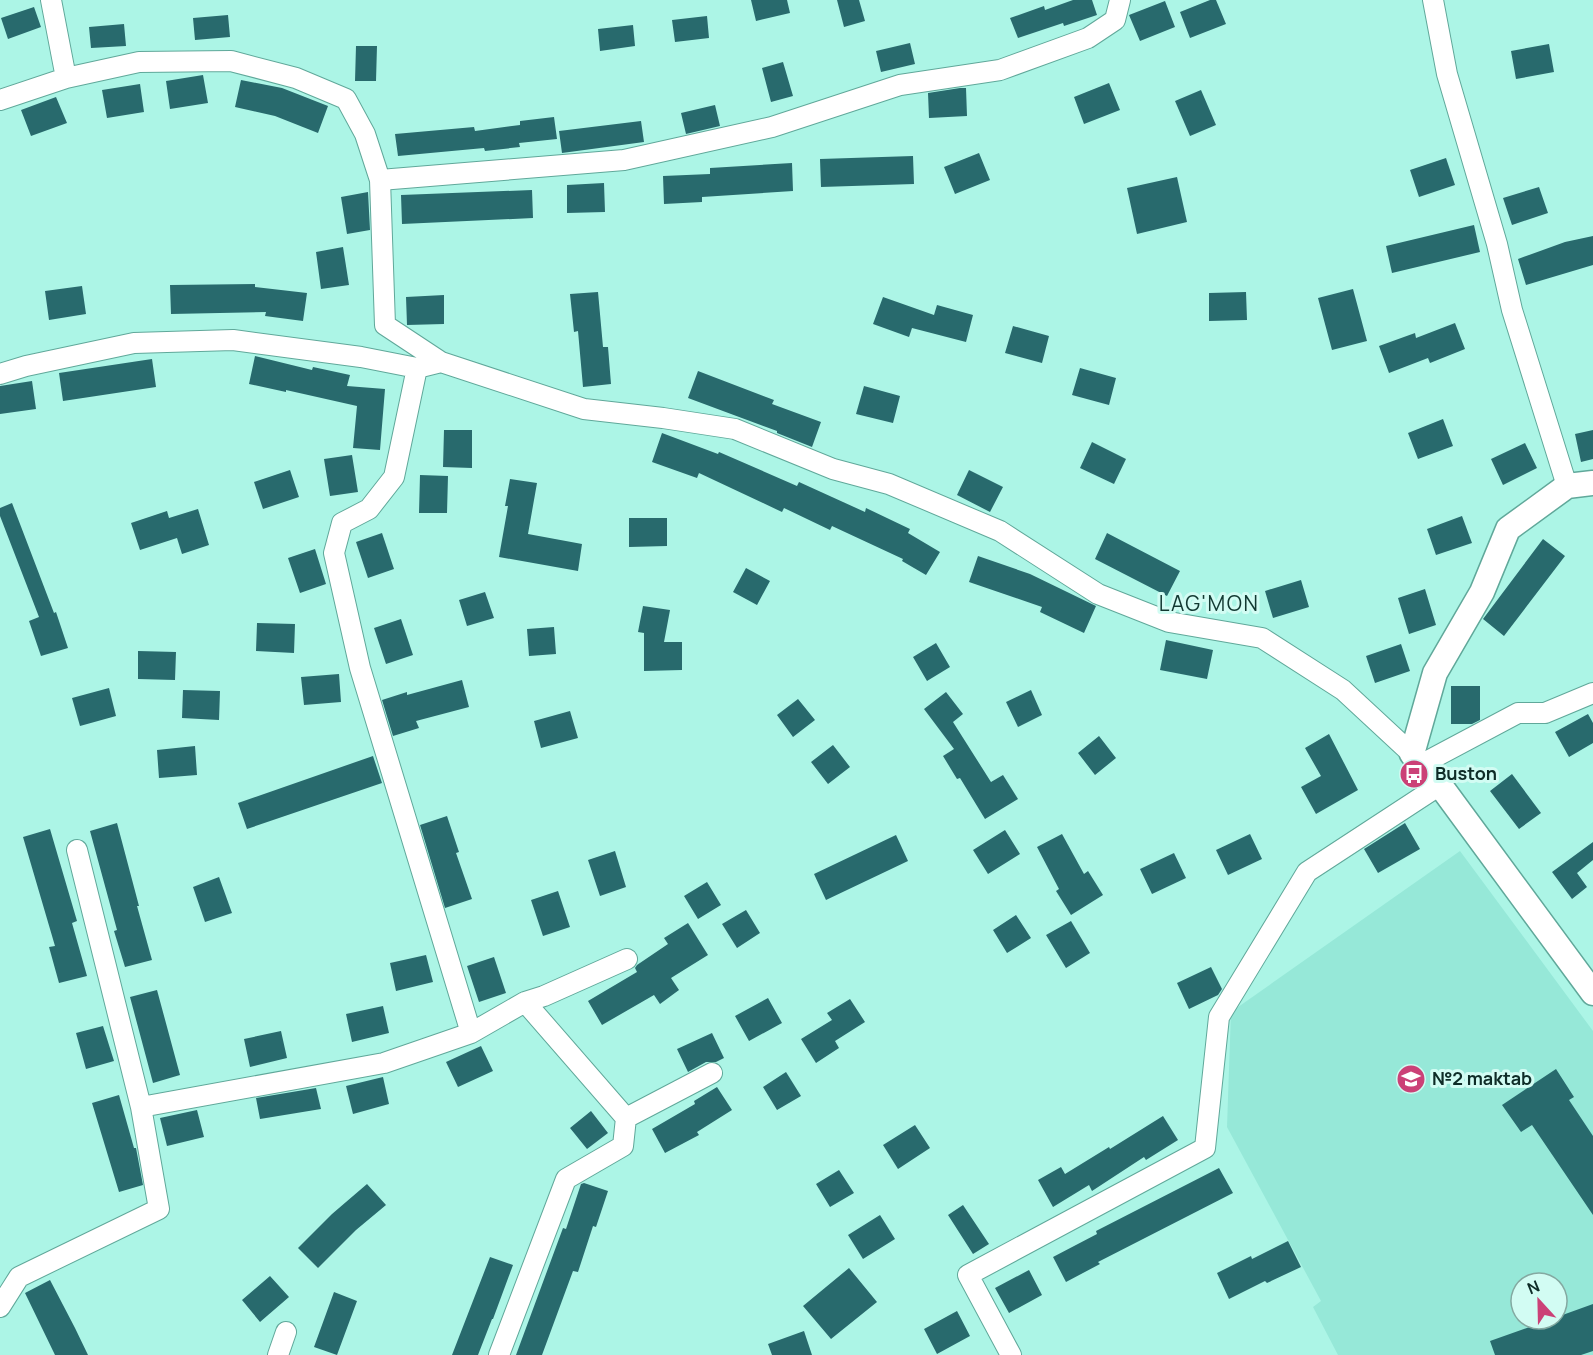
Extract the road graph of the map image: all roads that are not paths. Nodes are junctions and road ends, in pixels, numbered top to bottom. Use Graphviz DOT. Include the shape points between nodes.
graph roads {
  1 [pos="51,0"];
  2 [pos="1120,0"];
  3 [pos="1433,0"];
  4 [pos="66,78"];
  5 [pos="0,100"];
  6 [pos="380,180"];
  7 [pos="441,362"];
  8 [pos="417,368"];
  9 [pos="0,374"];
  10 [pos="1593,483"];
  11 [pos="1567,486"];
  12 [pos="1593,693"];
  13 [pos="1417,759"];
  14 [pos="1440,785"];
  15 [pos="77,850"];
  16 [pos="627,959"];
  17 [pos="1593,993"];
  18 [pos="525,1002"];
  19 [pos="471,1033"];
  20 [pos="712,1073"];
  21 [pos="141,1107"];
  22 [pos="626,1118"];
  23 [pos="0,1307"];
  24 [pos="286,1332"];
  25 [pos="278,1355"];
  26 [pos="499,1355"];
  27 [pos="1011,1355"];
  1 -- 4 [label="street"];
  2 -- 6 [label="street" via="1115,20 1088,38 1000,70 900,85 772,127 624,160"];
  3 -- 11 [label="street" via="1447,74 1497,244 1512,310"];
  4 -- 5 [label="street"];
  4 -- 6 [label="street" via="139,62 231,61 296,78 346,99 365,134"];
  6 -- 7 [label="street" via="385,325"];
  7 -- 8 [label="street"];
  7 -- 13 [label="street" via="584,409 735,429 832,469 889,484 1000,531 1098,594 1169,622 1262,638 1343,690"];
  8 -- 9 [label="street" via="233,340 134,343"];
  8 -- 19 [label="street" via="394,477 369,508 342,523 334,553 360,668"];
  10 -- 11 [label="street"];
  11 -- 13 [label="street" via="1508,530 1482,592 1435,673"];
  12 -- 13 [label="street" via="1545,713 1518,713"];
  13 -- 14 [label="street"];
  14 -- 17 [label="street"];
  14 -- 27 [label="street" via="1307,872 1219,1017 1205,1148 968,1275"];
  15 -- 21 [label="street"];
  16 -- 18 [label="street"];
  18 -- 19 [label="street"];
  18 -- 22 [label="street"];
  19 -- 21 [label="street" via="384,1063"];
  20 -- 22 [label="street"];
  21 -- 23 [label="street" via="159,1209 19,1276"];
  22 -- 26 [label="street" via="623,1146 566,1179"];
  24 -- 25 [label="street"];
}
